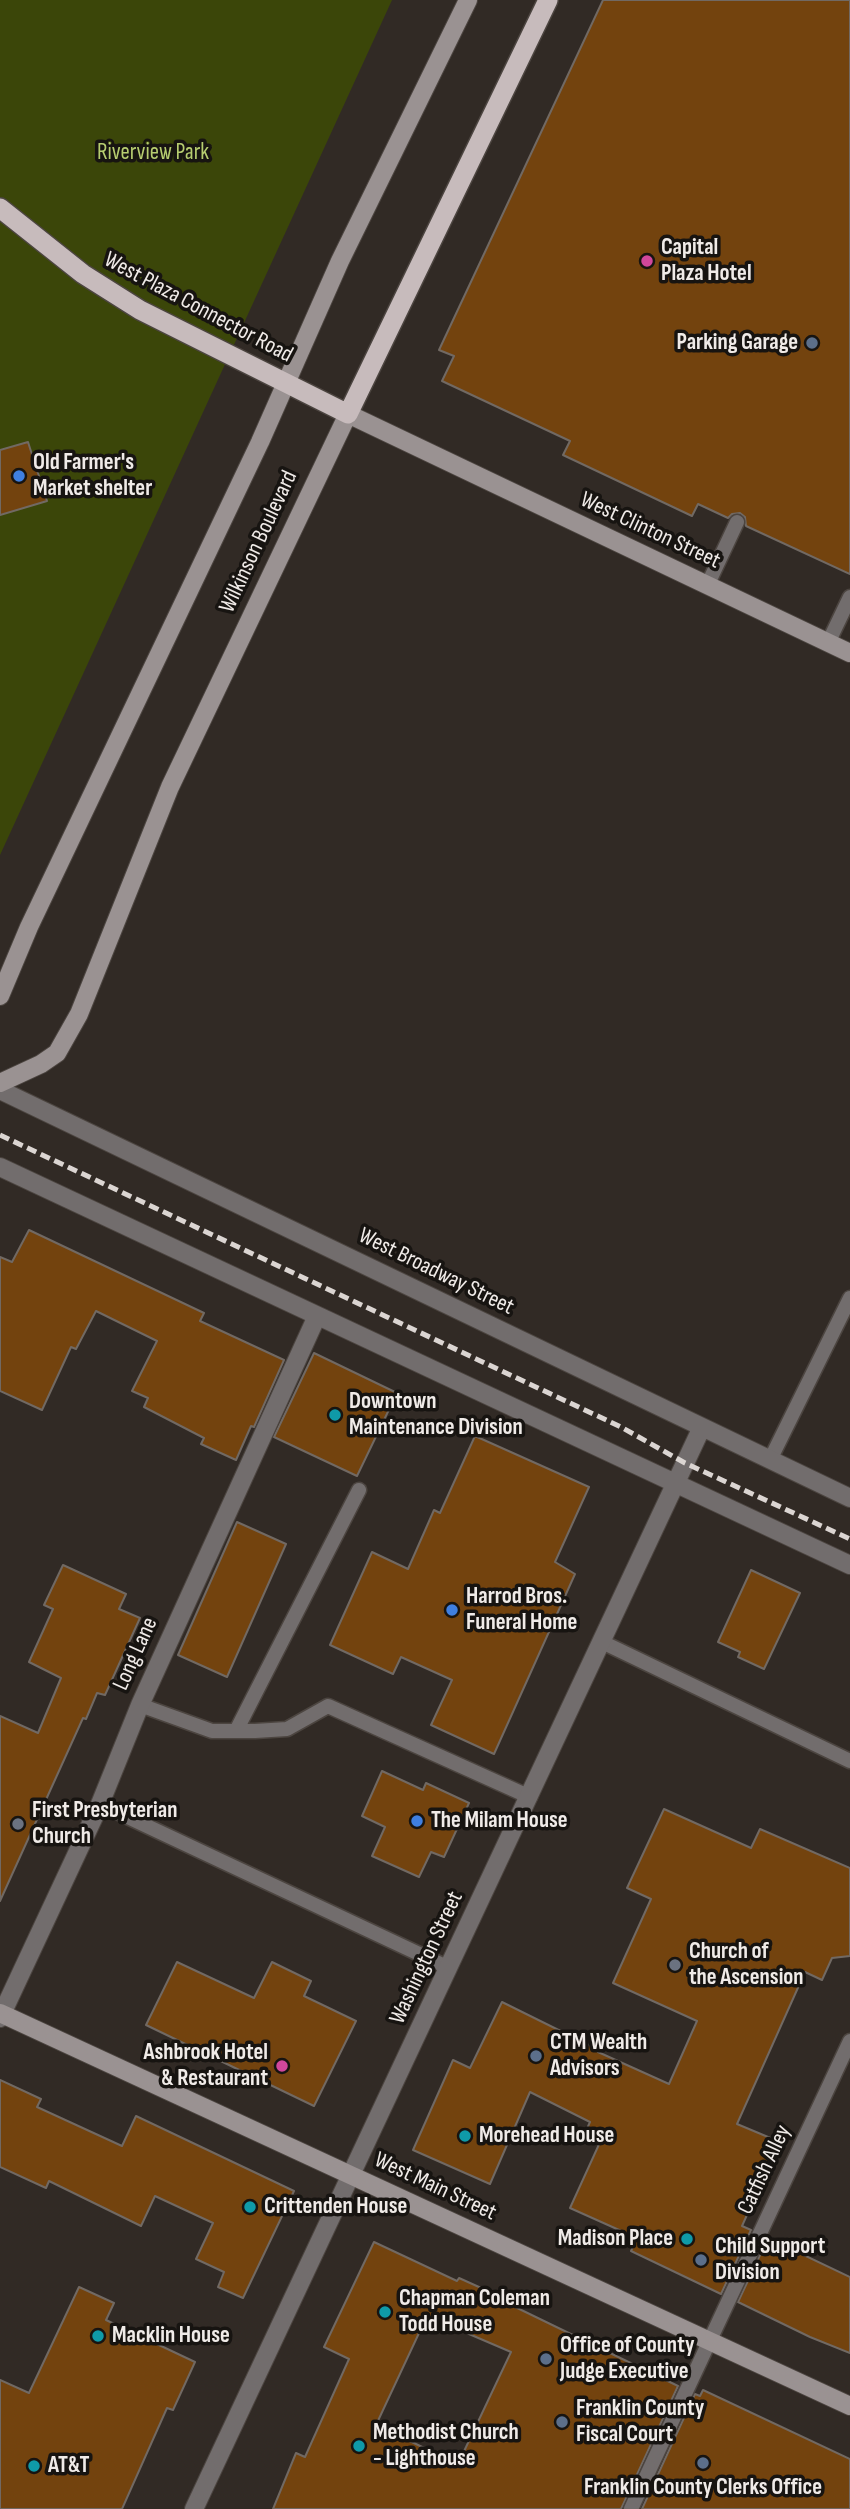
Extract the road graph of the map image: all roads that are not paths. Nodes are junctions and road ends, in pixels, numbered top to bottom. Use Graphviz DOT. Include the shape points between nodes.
graph roads {
  1 [pos="468,0"];
  2 [pos="548,0"];
  3 [pos="0,208"];
  4 [pos="286,383"];
  5 [pos="348,414"];
  6 [pos="737,522"];
  7 [pos="707,586"];
  8 [pos="850,597"];
  9 [pos="828,643"];
  10 [pos="850,653"];
  11 [pos="0,996"];
  12 [pos="0,1083"];
  13 [pos="0,1090"];
  14 [pos="0,1167"];
  15 [pos="850,1298"];
  16 [pos="317,1315"];
  17 [pos="702,1427"];
  18 [pos="770,1460"];
  19 [pos="676,1483"];
  20 [pos="359,1490"];
  21 [pos="850,1498"];
  22 [pos="850,1565"];
  23 [pos="602,1642"];
  24 [pos="140,1704"];
  25 [pos="236,1731"];
  26 [pos="850,1761"];
  27 [pos="530,1797"];
  28 [pos="100,1804"];
  29 [pos="449,1968"];
  30 [pos="1,2015"];
  31 [pos="850,2041"];
  32 [pos="352,2176"];
  33 [pos="710,2341"];
  34 [pos="850,2406"];
  35 [pos="194,2509"];
  36 [pos="631,2509"];
  1 -- 4 [label="main road, Wilkinson Boulevard" via="340,261"];
  2 -- 5 [label="highway, Wilkinson Boulevard"];
  3 -- 4 [label="highway, West Plaza Connector Road" via="83,274 140,310"];
  4 -- 5 [label="highway, West Plaza Connector Road"];
  4 -- 11 [label="main road, Wilkinson Boulevard"];
  5 -- 7 [label="main road, West Clinton Street"];
  5 -- 12 [label="main road, Wilkinson Boulevard" via="170,787 79,1014 57,1053"];
  6 -- 7 [label="lane"];
  7 -- 9 [label="main road, West Clinton Street"];
  8 -- 9 [label="lane"];
  9 -- 10 [label="main road, West Clinton Street"];
  13 -- 17 [label="street, West Broadway Street"];
  14 -- 16 [label="street"];
  15 -- 18 [label="lane"];
  16 -- 19 [label="street"];
  16 -- 24 [label="street, Long Lane"];
  17 -- 18 [label="street, West Broadway Street"];
  17 -- 19 [label="street, Washington Street"];
  18 -- 21 [label="street, West Broadway Street"];
  19 -- 22 [label="street"];
  19 -- 23 [label="street, Washington Street"];
  20 -- 25 [label="lane"];
  23 -- 26 [label="lane"];
  23 -- 27 [label="street, Washington Street"];
  24 -- 25 [label="lane" via="212,1731"];
  24 -- 28 [label="street, Long Lane"];
  25 -- 27 [label="lane" via="286,1729 328,1706"];
  27 -- 29 [label="street, Washington Street"];
  28 -- 29 [label="lane"];
  28 -- 30 [label="street, Long Lane"];
  29 -- 32 [label="street, Washington Street"];
  30 -- 32 [label="main road, West Main Street"];
  31 -- 33 [label="lane, Catfish Alley"];
  32 -- 33 [label="main road, West Main Street"];
  32 -- 35 [label="street, Washington Street"];
  33 -- 34 [label="main road, West Main Street"];
  33 -- 36 [label="lane, Catfish Alley"];
}
